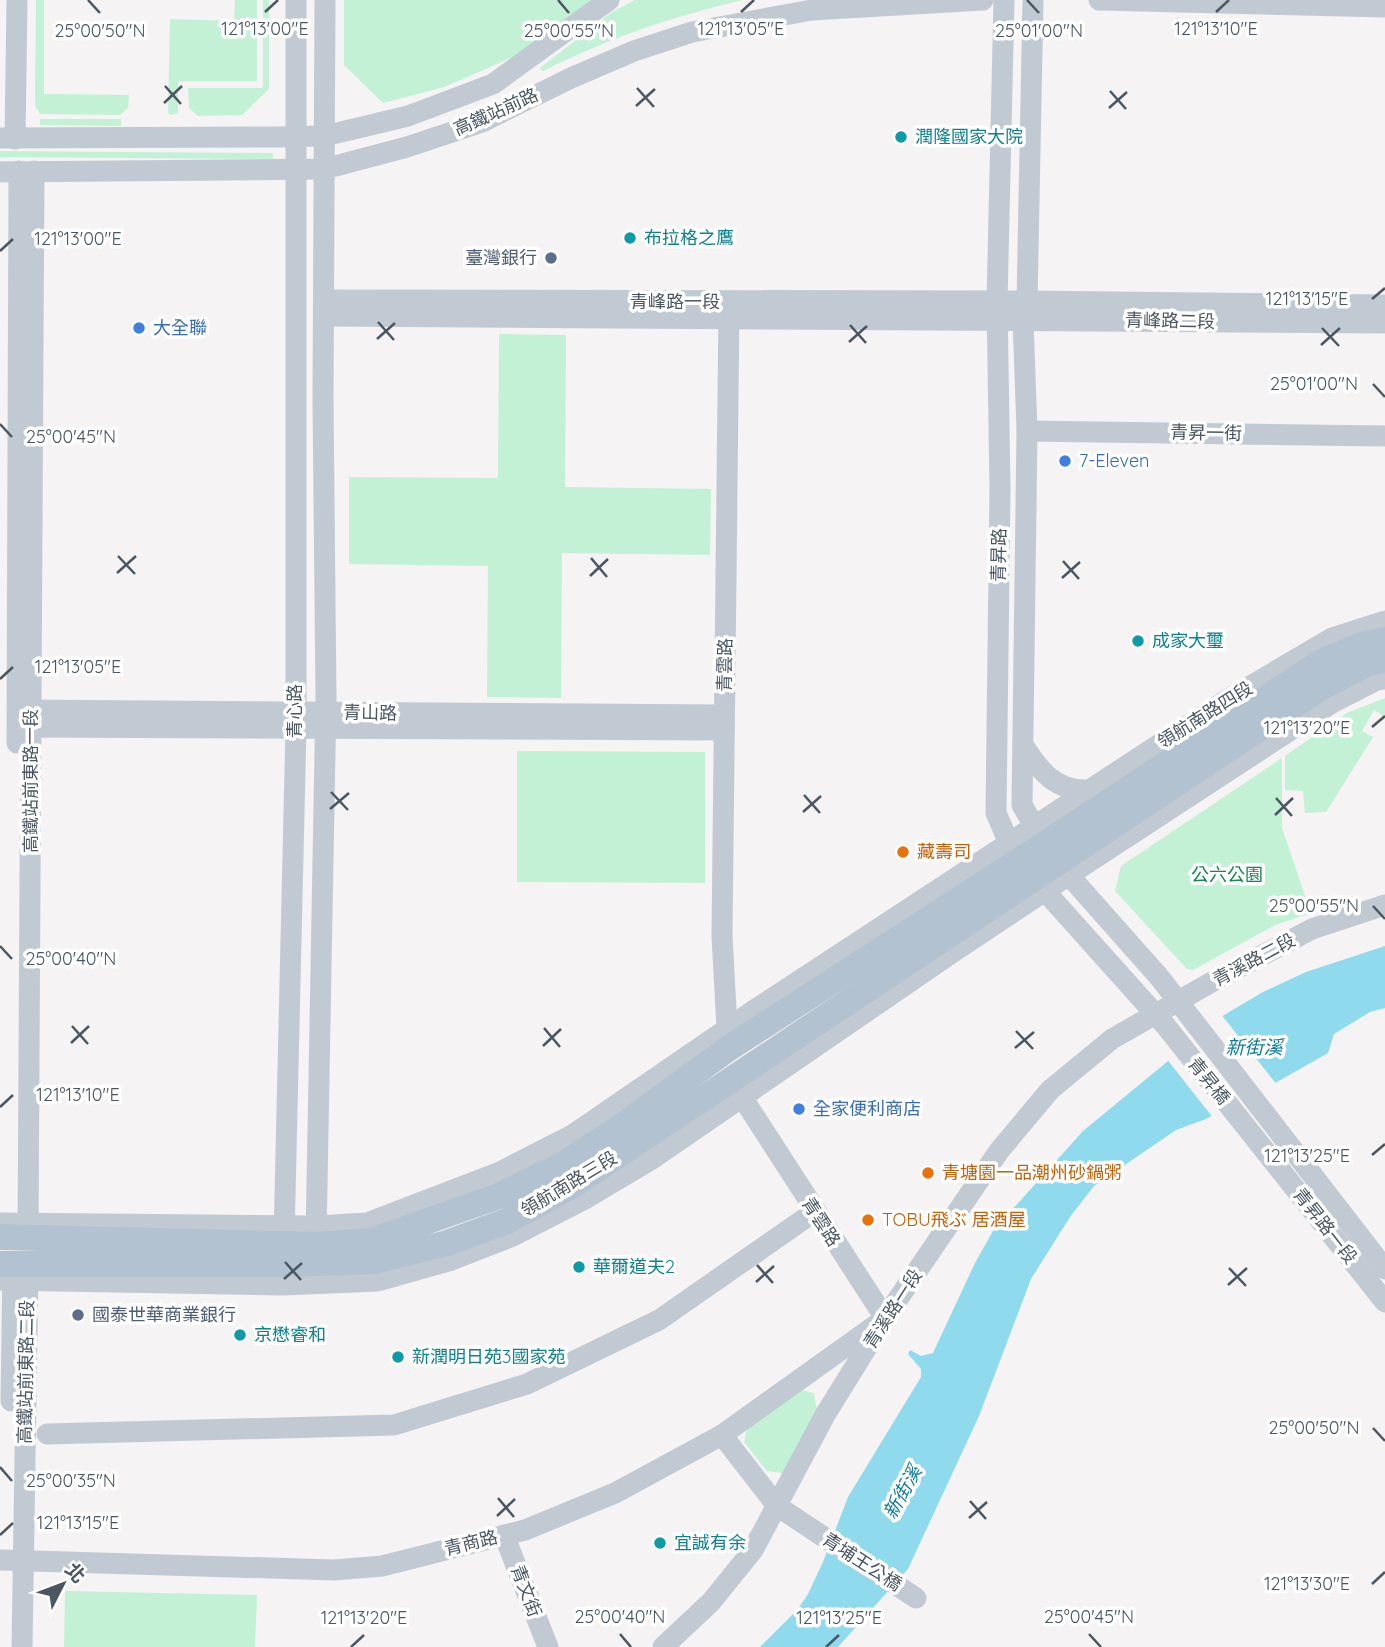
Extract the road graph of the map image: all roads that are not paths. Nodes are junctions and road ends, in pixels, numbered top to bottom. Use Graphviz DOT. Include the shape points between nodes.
graph roads {
  1 [pos="17,0"];
  2 [pos="296,0"];
  3 [pos="325,0"];
  4 [pos="609,0"];
  5 [pos="983,0"];
  6 [pos="1004,0"];
  7 [pos="1033,0"];
  8 [pos="1098,0"];
  9 [pos="1385,7"];
  10 [pos="324,136"];
  11 [pos="297,137"];
  12 [pos="8,139"];
  13 [pos="324,169"];
  14 [pos="297,170"];
  15 [pos="18,171"];
  16 [pos="1385,305"];
  17 [pos="324,308"];
  18 [pos="729,310"];
  19 [pos="998,310"];
  20 [pos="1025,310"];
  21 [pos="1385,323"];
  22 [pos="1027,430"];
  23 [pos="1385,436"];
  24 [pos="1385,621"];
  25 [pos="1385,640"];
  26 [pos="1385,660"];
  27 [pos="1385,679"];
  28 [pos="1251,685"];
  29 [pos="24,719"];
  30 [pos="295,720"];
  31 [pos="326,720"];
  32 [pos="724,723"];
  33 [pos="1023,745"];
  34 [pos="1194,746"];
  35 [pos="1088,790"];
  36 [pos="1051,852"];
  37 [pos="1027,868"];
  38 [pos="1385,905"];
  39 [pos="1166,1008"];
  40 [pos="1199,1030"];
  41 [pos="728,1038"];
  42 [pos="1180,1045"];
  43 [pos="739,1086"];
  44 [pos="1257,1103"];
  45 [pos="1239,1117"];
  46 [pos="814,1212"];
  47 [pos="15,1230"];
  48 [pos="284,1254"];
  49 [pos="316,1254"];
  50 [pos="1385,1269"];
  51 [pos="13,1272"];
  52 [pos="1385,1302"];
  53 [pos="885,1318"];
  54 [pos="47,1434"];
  55 [pos="722,1435"];
  56 [pos="777,1506"];
  57 [pos="504,1535"];
  58 [pos="12,1560"];
  59 [pos="916,1598"];
  60 [pos="9,1647"];
  61 [pos="22,1647"];
  62 [pos="548,1647"];
  63 [pos="663,1647"];
  1 -- 12 [label="street"];
  2 -- 11 [label="street, 青心路"];
  3 -- 10 [label="street, 青心路"];
  4 -- 10 [label="street, 高鐵站前路" via="493,84 408,116"];
  5 -- 13 [label="street, 高鐵站前路" via="811,10 692,32 570,78 482,122"];
  6 -- 19 [label="street, 青昇路"];
  7 -- 20 [label="street, 青昇路"];
  8 -- 9 [label="street"];
  10 -- 11 [label="street, 高鐵站前路"];
  10 -- 13 [label="street, 青心路"];
  11 -- 12 [label="street"];
  11 -- 14 [label="street, 青心路"];
  13 -- 14 [label="street, 高鐵站前路"];
  13 -- 17 [label="street, 青心路"];
  14 -- 15 [label="street, 高鐵站前路"];
  14 -- 30 [label="street, 青心路"];
  15 -- 29 [label="street, 高鐵站前東路一段"];
  16 -- 20 [label="street, 青峰路二段"];
  17 -- 18 [label="street, 青峰路一段"];
  17 -- 31 [label="street, 青心路"];
  18 -- 19 [label="street, 青峰路一段"];
  18 -- 32 [label="street, 青雲路"];
  19 -- 20 [label="street, 青峰路二段"];
  19 -- 37 [label="street, 青昇路" via="996,814"];
  20 -- 21 [label="street, 青峰路二段"];
  20 -- 22 [label="street, 青昇路"];
  22 -- 23 [label="street, 青昇一街"];
  22 -- 33 [label="street, 青昇路"];
  24 -- 28 [label="street, 領航南路四段" via="1332,638"];
  25 -- 34 [label="main road, 領航南路四段" via="1321,662"];
  26 -- 36 [label="main road, 領航南路四段" via="1320,688"];
  27 -- 36 [label="street, 領航南路四段"];
  28 -- 34 [label="street"];
  28 -- 35 [label="street, 領航南路四段"];
  29 -- 30 [label="street, 青山路"];
  29 -- 47 [label="street, 高鐵站前東路一段"];
  30 -- 31 [label="street, 青山路"];
  30 -- 48 [label="street, 青心路"];
  31 -- 32 [label="street, 青山路"];
  31 -- 49 [label="street, 青心路"];
  32 -- 41 [label="street, 青雲路" via="722,936"];
  33 -- 35 [label="street" via="1051,780 1067,788"];
  33 -- 36 [label="street, 青昇路" via="1022,805"];
  34 -- 36 [label="main road, 領航南路四段"];
  35 -- 36 [label="street, 領航南路四段"];
  36 -- 37 [label="main road, 領航南路三段"];
  36 -- 37 [label="street, 領航南路四段"];
  36 -- 39 [label="street, 青昇路" via="1160,978"];
  37 -- 39 [label="street, 青昇路"];
  37 -- 41 [label="main road, 領航南路三段"];
  37 -- 43 [label="main road, 領航南路三段"];
  38 -- 39 [label="street, 青溪路二段" via="1312,929"];
  39 -- 40 [label="street, 青昇路"];
  39 -- 42 [label="street, 青昇路"];
  39 -- 53 [label="street, 青溪路一段" via="1112,1039 1050,1090 999,1151"];
  40 -- 44 [label="street, 青昇橋"];
  41 -- 43 [label="street, 青雲路"];
  41 -- 49 [label="main road, 領航南路三段" via="619,1128 564,1164 499,1196 371,1241"];
  42 -- 45 [label="street, 青昇橋"];
  43 -- 46 [label="street, 青雲路"];
  43 -- 49 [label="main road, 領航南路三段" via="508,1221 375,1261"];
  44 -- 50 [label="street, 青昇路一段"];
  45 -- 52 [label="street, 青昇路一段"];
  46 -- 53 [label="street, 青雲路"];
  46 -- 54 [label="street" via="659,1320 527,1384 394,1425"];
  47 -- 48 [label="main road, 領航南路三段"];
  47 -- 51 [label="street, 高鐵站前東路二段"];
  48 -- 49 [label="main road, 領航南路三段"];
  48 -- 49 [label="street, 領航南路三段"];
  48 -- 51 [label="main road, 領航南路三段"];
  51 -- 58 [label="street, 高鐵站前東路二段"];
  53 -- 55 [label="street, 青商路"];
  53 -- 56 [label="street, 青溪路一段" via="825,1415"];
  55 -- 56 [label="street, 青埔王公橋"];
  55 -- 57 [label="street, 青商路" via="615,1493"];
  56 -- 59 [label="street, 青埔王公橋"];
  56 -- 63 [label="street, 青溪路一段" via="753,1550 711,1602"];
  57 -- 58 [label="street, 青商路" via="382,1566 334,1570"];
  57 -- 62 [label="street, 青文街"];
  58 -- 60 [label="street, 高鐵站前東路二段"];
  58 -- 61 [label="street, 高鐵站前東路二段"];
}
